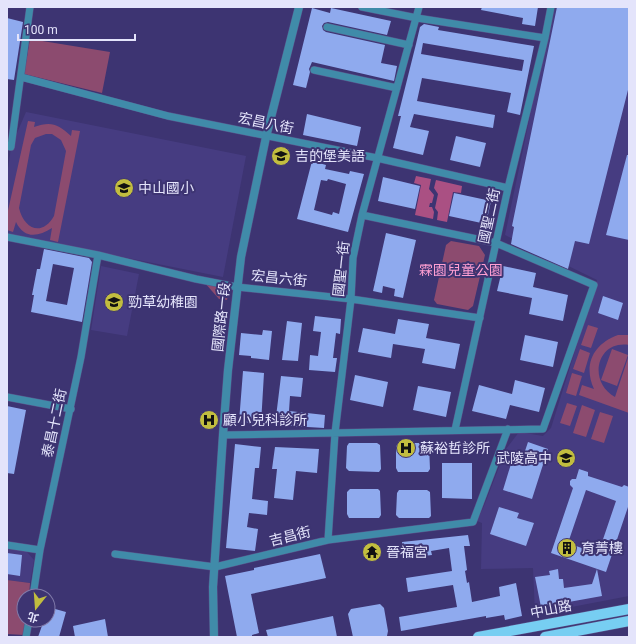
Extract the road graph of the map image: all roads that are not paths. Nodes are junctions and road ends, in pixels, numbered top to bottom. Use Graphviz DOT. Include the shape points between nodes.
graph roads {
  1 [pos="30,7"];
  2 [pos="299,7"];
  3 [pos="362,7"];
  4 [pos="419,7"];
  5 [pos="551,7"];
  6 [pos="379,9"];
  7 [pos="417,18"];
  8 [pos="327,27"];
  9 [pos="545,38"];
  10 [pos="409,45"];
  11 [pos="314,70"];
  12 [pos="21,78"];
  13 [pos="397,88"];
  14 [pos="266,136"];
  15 [pos="9,147"];
  16 [pos="377,158"];
  17 [pos="508,188"];
  18 [pos="362,215"];
  19 [pos="7,237"];
  20 [pos="496,243"];
  21 [pos="98,255"];
  22 [pos="237,287"];
  23 [pos="351,299"];
  24 [pos="480,318"];
  25 [pos="7,397"];
  26 [pos="71,410"];
  27 [pos="508,429"];
  28 [pos="455,430"];
  29 [pos="335,433"];
  30 [pos="224,435"];
  31 [pos="328,540"];
  32 [pos="7,545"];
  33 [pos="40,550"];
  34 [pos="115,554"];
  35 [pos="215,568"];
  36 [pos="34,588"];
  37 [pos="629,609"];
  38 [pos="629,620"];
  39 [pos="214,637"];
  40 [pos="478,637"];
  41 [pos="546,637"];
  1 -- 12 [label="street"];
  2 -- 14 [label="street, 國際路一段"];
  3 -- 6 [label="street"];
  4 -- 7 [label="street, 國聖一街"];
  5 -- 9 [label="street, 國聖二街"];
  6 -- 7 [label="street"];
  7 -- 9 [label="street"];
  7 -- 10 [label="street, 國聖一街"];
  8 -- 10 [label="street"];
  9 -- 17 [label="street, 國聖二街"];
  10 -- 13 [label="street, 國聖一街"];
  11 -- 13 [label="street"];
  12 -- 14 [label="street, 宏昌八街" via="168,116"];
  12 -- 15 [label="street"];
  13 -- 16 [label="street, 國聖一街"];
  14 -- 16 [label="street, 宏昌八街"];
  14 -- 22 [label="street, 國際路一段"];
  16 -- 17 [label="street, 宏昌八街"];
  16 -- 18 [label="street, 國聖一街"];
  17 -- 20 [label="street, 國聖二街"];
  18 -- 20 [label="street"];
  18 -- 23 [label="street, 國聖一街" via="353,258"];
  19 -- 21 [label="street, 宏昌六街"];
  20 -- 24 [label="street, 國聖二街"];
  20 -- 27 [label="street" via="594,285 543,429"];
  21 -- 22 [label="street, 宏昌六街"];
  21 -- 26 [label="street, 泰昌十二街"];
  22 -- 23 [label="street, 宏昌六街"];
  22 -- 30 [label="street, 國際路一段"];
  23 -- 24 [label="street, 宏昌六街"];
  23 -- 29 [label="street, 國聖一街"];
  24 -- 28 [label="street, 國聖二街"];
  25 -- 26 [label="street"];
  26 -- 33 [label="street, 泰昌十二街"];
  27 -- 28 [label="street"];
  27 -- 31 [label="street, 吉昌街" via="473,522"];
  28 -- 29 [label="street"];
  29 -- 30 [label="street"];
  29 -- 31 [label="street, 國聖一街"];
  30 -- 35 [label="street, 國際路一段"];
  31 -- 35 [label="street, 吉昌街"];
  32 -- 33 [label="street"];
  33 -- 36 [label="street, 泰昌十二街"];
  34 -- 35 [label="street, 吉昌街"];
  35 -- 39 [label="street, 國際路一段"];
  37 -- 40 [label="main road, 中山路"];
  38 -- 41 [label="main road, 中山路"];
}
